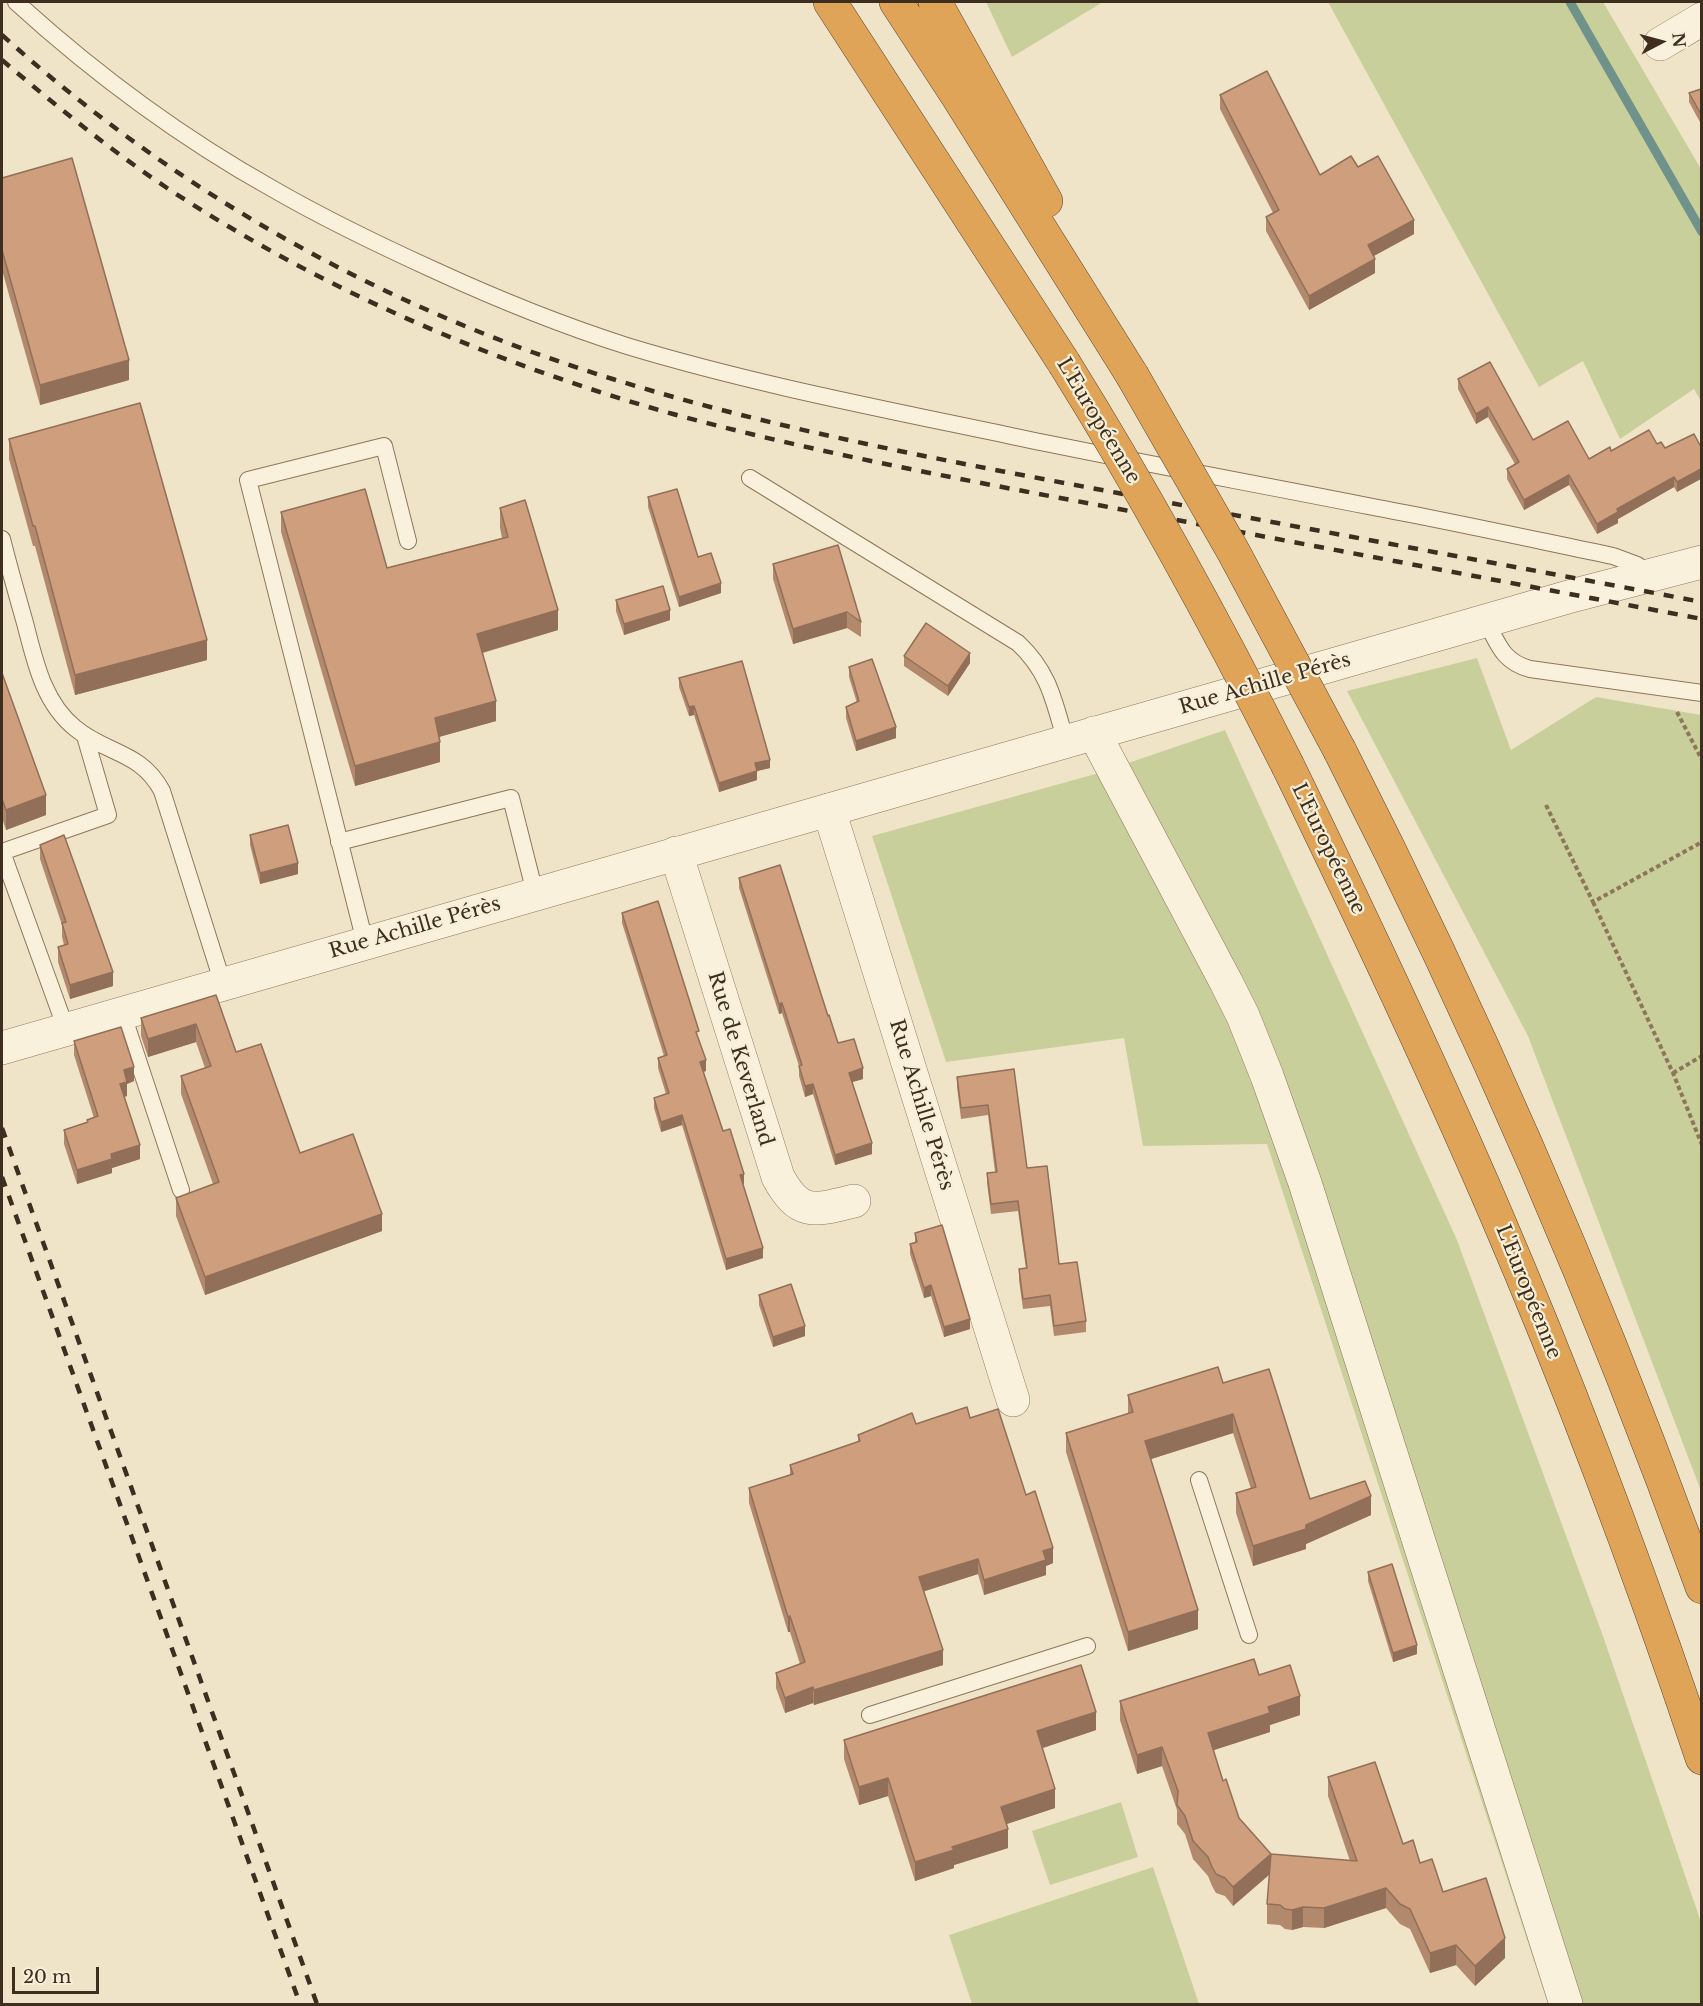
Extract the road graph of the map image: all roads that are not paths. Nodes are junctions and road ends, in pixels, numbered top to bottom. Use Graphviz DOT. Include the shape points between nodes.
graph roads {
  1 [pos="16,2"];
  2 [pos="821,2"];
  3 [pos="830,2"];
  4 [pos="896,2"];
  5 [pos="935,2"];
  6 [pos="1701,19"];
  7 [pos="858,44"];
  8 [pos="1660,44"];
  9 [pos="1132,375"];
  10 [pos="750,478"];
  11 [pos="2,539"];
  12 [pos="408,541"];
  13 [pos="1701,562"];
  14 [pos="1653,575"];
  15 [pos="1486,621"];
  16 [pos="1701,693"];
  17 [pos="85,736"];
  18 [pos="1080,737"];
  19 [pos="829,810"];
  20 [pos="339,842"];
  21 [pos="676,853"];
  22 [pos="535,893"];
  23 [pos="365,942"];
  24 [pos="223,984"];
  25 [pos="122,1012"];
  26 [pos="66,1029"];
  27 [pos="2,1048"];
  28 [pos="181,1190"];
  29 [pos="854,1201"];
  30 [pos="1013,1400"];
  31 [pos="1199,1480"];
  32 [pos="1701,1587"];
  33 [pos="1249,1635"];
  34 [pos="1087,1646"];
  35 [pos="870,1715"];
  36 [pos="1701,1758"];
  37 [pos="1566,2004"];
  1 -- 14 [label="lane" via="116,85 271,189 385,248 500,299 595,335 707,369 804,392 1612,556"];
  2 -- 7 [label="highway"];
  3 -- 7 [label="highway, L'Européenne"];
  4 -- 9 [label="highway"];
  5 -- 9 [label="highway" via="1035,180"];
  6 -- 8 [label="street"];
  7 -- 36 [label="highway, L'Européenne, bridge" via="1064,363 1168,539 1288,766 1496,1213 1620,1526"];
  9 -- 32 [label="highway, bridge" via="1233,551 1340,751 1473,1022 1607,1335"];
  10 -- 18 [label="lane" via="1018,644 1037,662"];
  11 -- 17 [label="lane" via="46,691 62,717"];
  12 -- 20 [label="lane" via="384,446 248,480"];
  13 -- 14 [label="street, Rue Achille Pérès"];
  14 -- 15 [label="street, Rue Achille Pérès"];
  15 -- 16 [label="lane" via="1503,653 1517,666"];
  15 -- 18 [label="street, Rue Achille Pérès"];
  17 -- 24 [label="lane" via="141,765 157,782"];
  17 -- 26 [label="lane" via="108,815 2,852"];
  18 -- 19 [label="street, Rue Achille Pérès"];
  18 -- 37 [label="street" via="1226,982 1286,1128"];
  19 -- 21 [label="street, Rue Achille Pérès"];
  19 -- 30 [label="street, Rue Achille Pérès"];
  20 -- 22 [label="lane" via="511,798"];
  20 -- 23 [label="lane"];
  21 -- 22 [label="street, Rue Achille Pérès"];
  21 -- 29 [label="street, Rue de Keverland" via="778,1177 789,1196 806,1207"];
  22 -- 23 [label="street, Rue Achille Pérès"];
  23 -- 24 [label="street, Rue Achille Pérès"];
  24 -- 25 [label="street, Rue Achille Pérès"];
  25 -- 26 [label="street, Rue Achille Pérès"];
  25 -- 28 [label="lane"];
  26 -- 27 [label="street, Rue Achille Pérès"];
  31 -- 33 [label="lane"];
  34 -- 35 [label="lane"];
}
